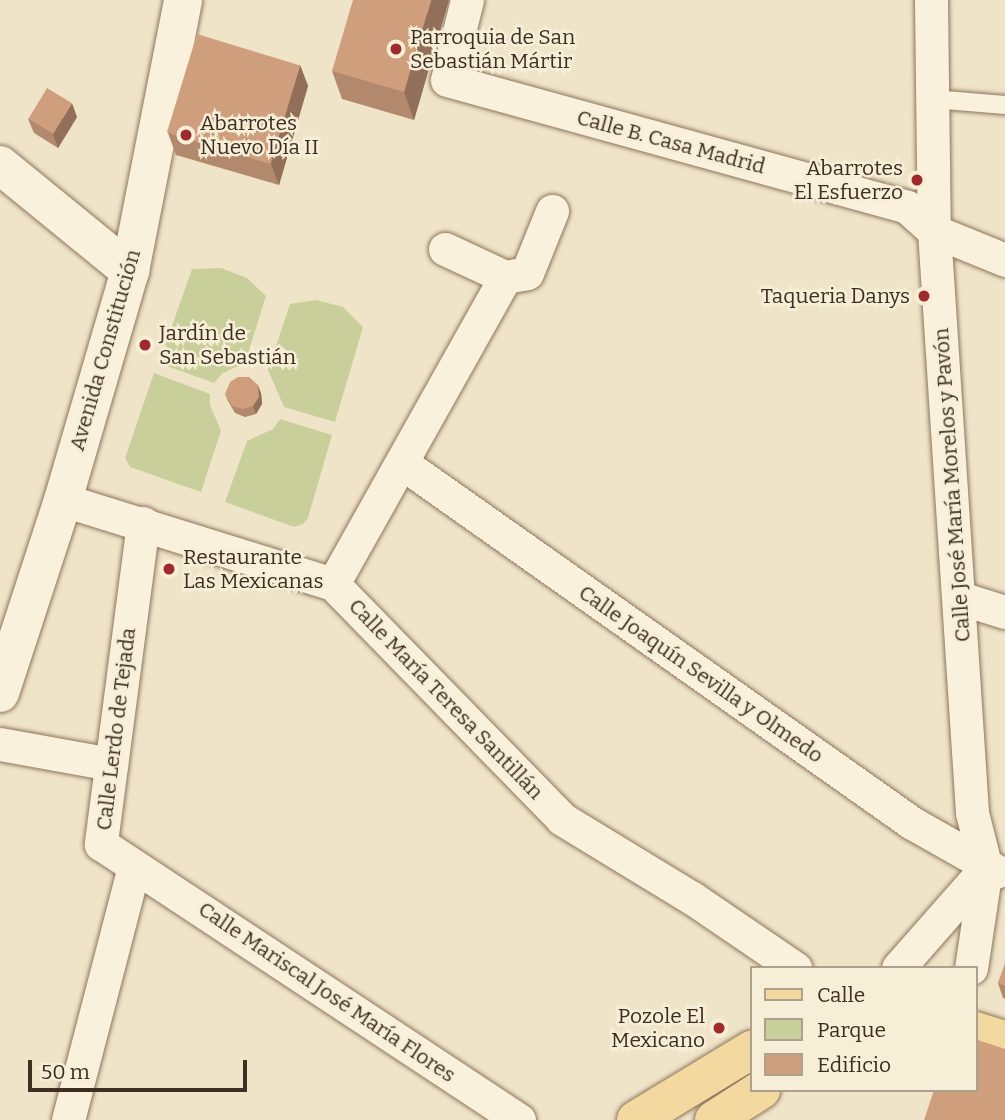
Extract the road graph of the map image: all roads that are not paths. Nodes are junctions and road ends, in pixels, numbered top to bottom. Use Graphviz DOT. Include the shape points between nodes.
graph roads {
  1 [pos="183,0"];
  2 [pos="467,0"];
  3 [pos="931,0"];
  4 [pos="933,99"];
  5 [pos="1005,105"];
  6 [pos="0,165"];
  7 [pos="552,211"];
  8 [pos="934,231"];
  9 [pos="445,249"];
  10 [pos="1005,260"];
  11 [pos="130,271"];
  12 [pos="505,277"];
  13 [pos="402,463"];
  14 [pos="63,500"];
  15 [pos="143,523"];
  16 [pos="333,584"];
  17 [pos="960,598"];
  18 [pos="1005,612"];
  19 [pos="0,693"];
  20 [pos="0,744"];
  21 [pos="111,764"];
  22 [pos="134,867"];
  23 [pos="996,871"];
  24 [pos="793,966"];
  25 [pos="900,966"];
  26 [pos="972,966"];
  27 [pos="977,1032"];
  28 [pos="1005,1040"];
  29 [pos="750,1051"];
  30 [pos="758,1092"];
  31 [pos="68,1120"];
  32 [pos="519,1120"];
  33 [pos="636,1120"];
  34 [pos="714,1120"];
  1 -- 11 [label="main road, Avenida Constitución"];
  2 -- 8 [label="street, Calle B. Casa Madrid" via="447,80 907,207"];
  3 -- 4 [label="street, Calle José María Morelos y Pavón"];
  4 -- 5 [label="lane"];
  4 -- 8 [label="street, Calle José María Morelos y Pavón"];
  6 -- 11 [label="main road"];
  7 -- 12 [label="street" via="527,273"];
  8 -- 10 [label="street, Calle B. Casa Madrid"];
  8 -- 17 [label="street, Calle José María Morelos y Pavón"];
  9 -- 12 [label="street"];
  11 -- 14 [label="main road, Avenida Constitución"];
  12 -- 13 [label="street"];
  13 -- 16 [label="street"];
  13 -- 23 [label="street, Calle Joaquín Sevilla y Olmedo" via="912,823"];
  14 -- 15 [label="street, Calle María Teresa Santillán"];
  14 -- 19 [label="main road, Avenida Constitución"];
  15 -- 16 [label="street, Calle María Teresa Santillán"];
  15 -- 21 [label="street, Calle Lerdo de Tejada"];
  16 -- 24 [label="street, Calle María Teresa Santillán" via="562,819"];
  17 -- 18 [label="street"];
  17 -- 23 [label="street, Calle José María Morelos y Pavón" via="972,813"];
  20 -- 21 [label="street"];
  21 -- 22 [label="street, Calle Lerdo de Tejada" via="101,844"];
  22 -- 31 [label="street"];
  22 -- 32 [label="street, Calle Mariscal José María Flores"];
  23 -- 25 [label="street"];
  23 -- 26 [label="street, Calle José María Morelos y Pavón"];
  27 -- 28 [label="main road"];
  29 -- 33 [label="main road"];
  30 -- 34 [label="main road"];
}
